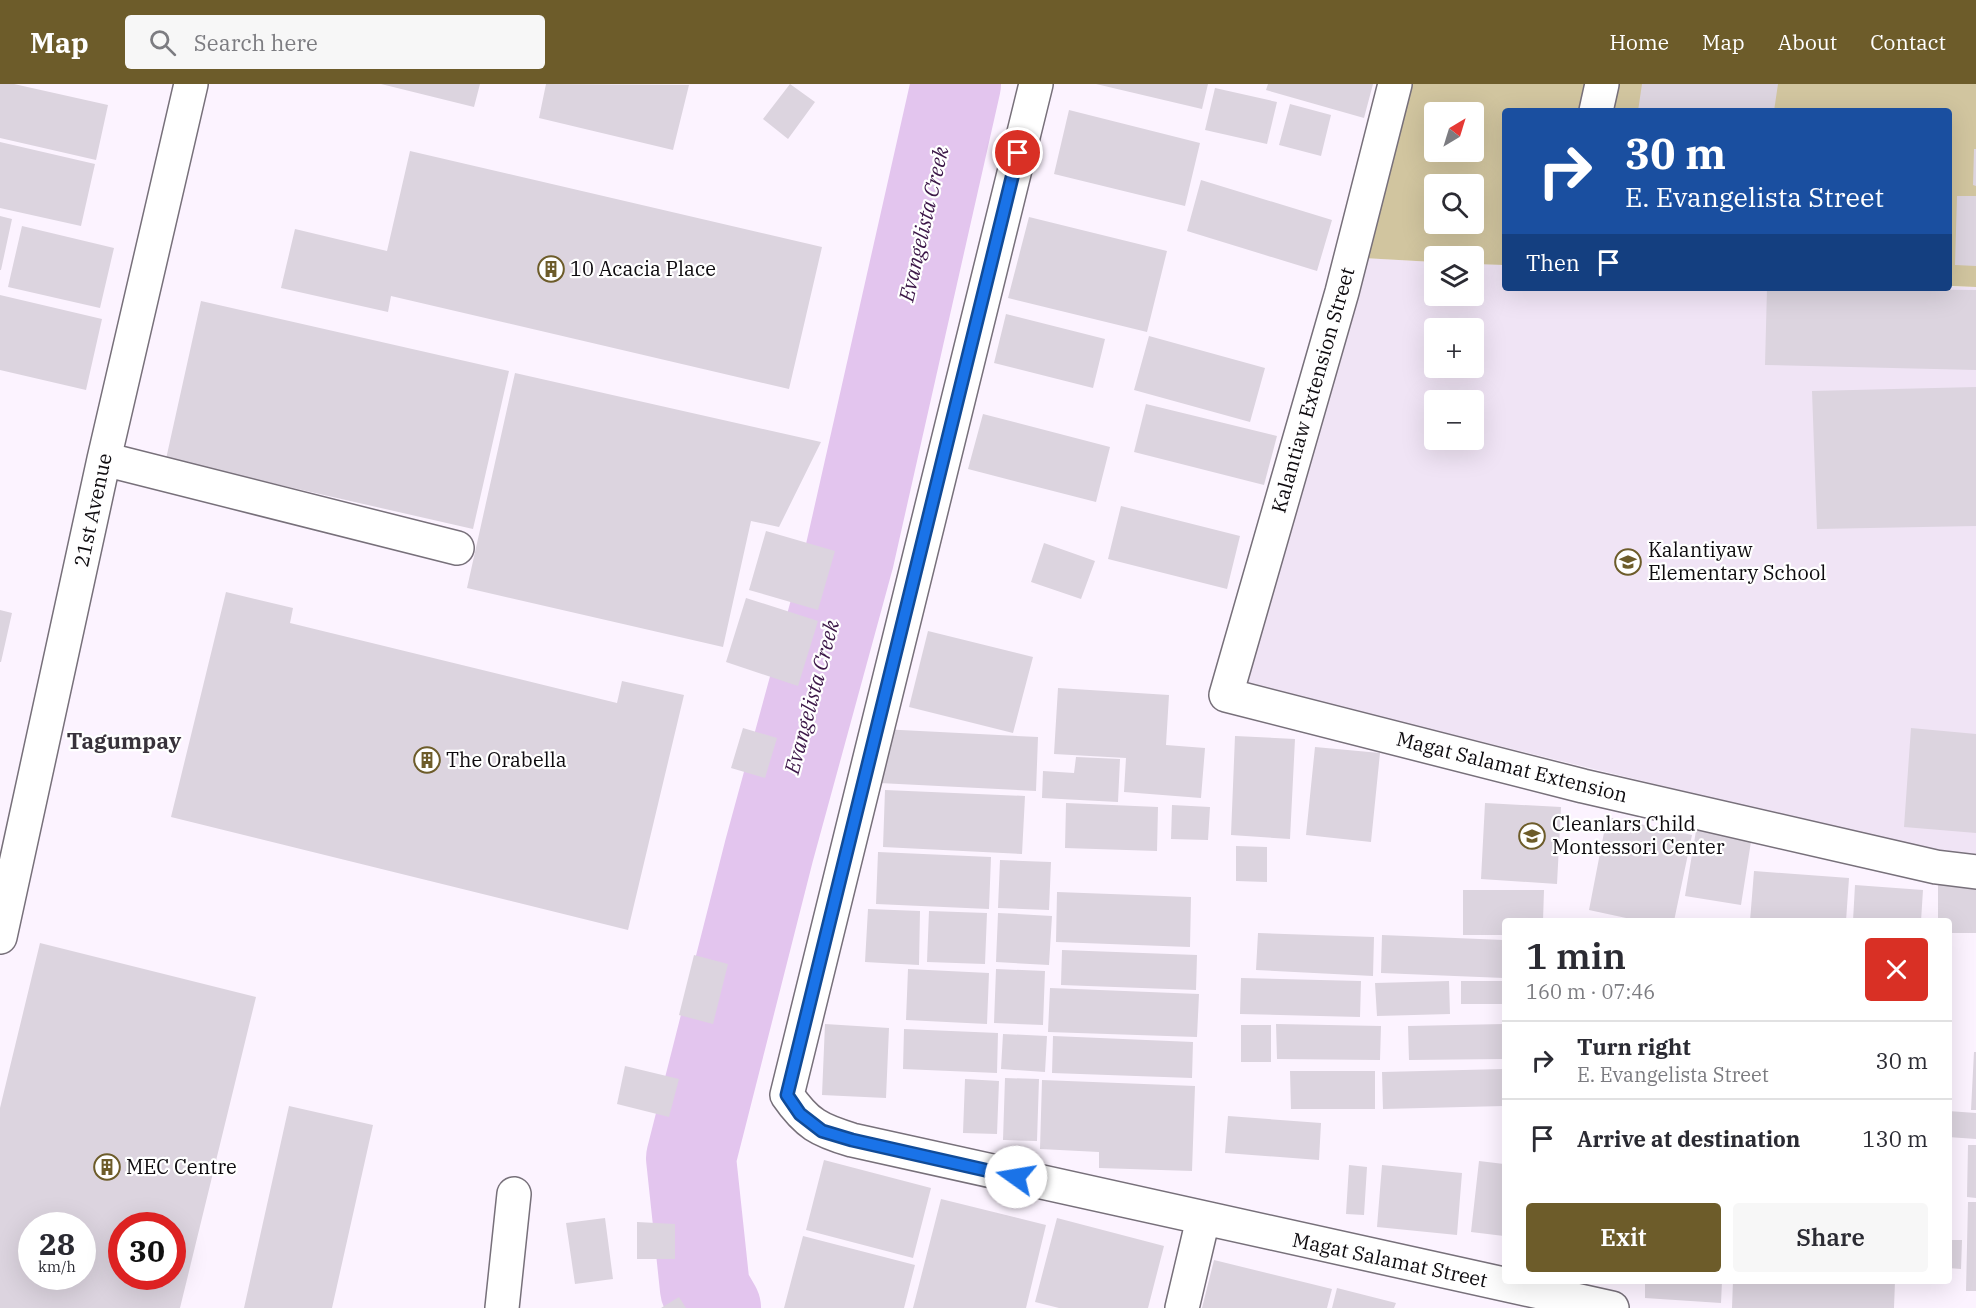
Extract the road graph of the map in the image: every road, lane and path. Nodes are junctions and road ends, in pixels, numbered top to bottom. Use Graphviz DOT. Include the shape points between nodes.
graph roads {
  1 [pos="191,84"];
  2 [pos="1036,84"];
  3 [pos="1395,84"];
  4 [pos="1602,84"];
  5 [pos="1597,108"];
  6 [pos="104,459"];
  7 [pos="457,548"];
  8 [pos="1226,694"];
  9 [pos="1976,872"];
  10 [pos="0,937"];
  11 [pos="514,1194"];
  12 [pos="1203,1219"];
  13 [pos="502,1308"];
  14 [pos="1182,1308"];
  15 [pos="1612,1308"];
  1 -- 6 [label="street, 21st Avenue"];
  2 -- 12 [label="street, Magat Salamat Street" via="787,1095 800,1114 822,1131 852,1140"];
  3 -- 8 [label="street, Kalantiaw Extension Street" via="1342,292"];
  4 -- 5 [label="street"];
  6 -- 7 [label="street"];
  6 -- 10 [label="street, 21st Avenue"];
  8 -- 9 [label="street, Magat Salamat Extension" via="1583,786 1936,867"];
  11 -- 13 [label="street"];
  12 -- 14 [label="street"];
  12 -- 15 [label="street, Magat Salamat Street"];
}
